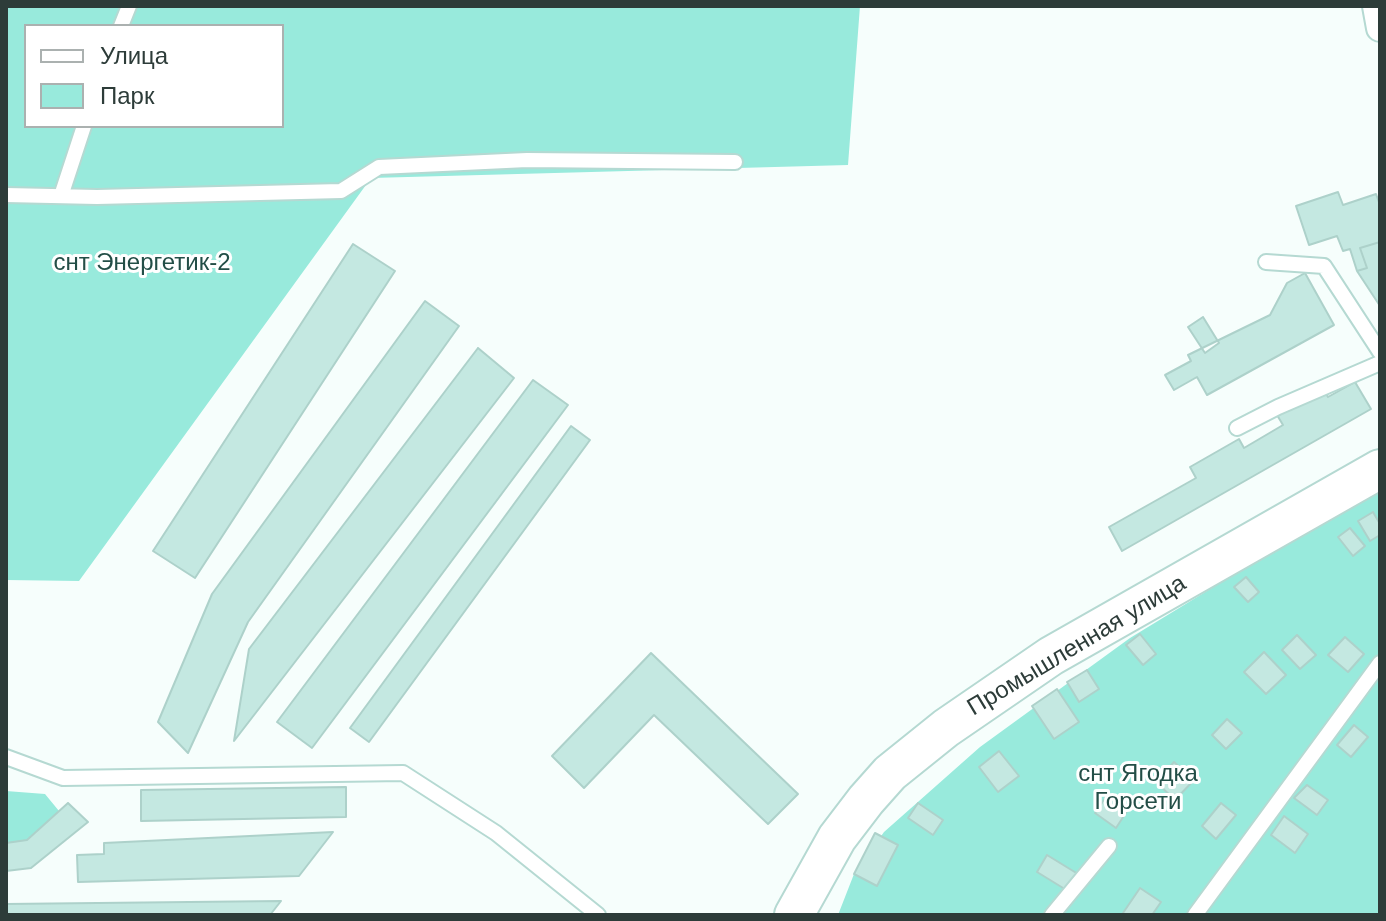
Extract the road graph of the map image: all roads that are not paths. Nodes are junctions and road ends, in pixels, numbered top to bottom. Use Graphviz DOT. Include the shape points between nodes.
graph roads {
  1 [pos="1376,6"];
  2 [pos="1380,28"];
  3 [pos="83,128"];
  4 [pos="735,162"];
  5 [pos="6,195"];
  6 [pos="61,196"];
  7 [pos="1266,262"];
  8 [pos="1380,352"];
  9 [pos="1380,363"];
  10 [pos="1237,428"];
  11 [pos="1380,469"];
  12 [pos="1380,663"];
  13 [pos="6,757"];
  14 [pos="1109,846"];
  15 [pos="598,915"];
  16 [pos="794,915"];
  17 [pos="1052,915"];
  18 [pos="1195,915"];
  1 -- 2 [label="street"];
  3 -- 6 [label="lane"];
  4 -- 6 [label="lane" via="527,160 394,166 379,167 341,191"];
  5 -- 6 [label="lane"];
  7 -- 8 [label="lane" via="1324,266"];
  9 -- 10 [label="lane"];
  11 -- 16 [label="main road, Промышленная улица" via="1051,656 946,728 890,773 866,800 837,838"];
  12 -- 18 [label="lane"];
  13 -- 15 [label="lane" via="63,778 403,773 496,833"];
  14 -- 17 [label="lane"];
}
